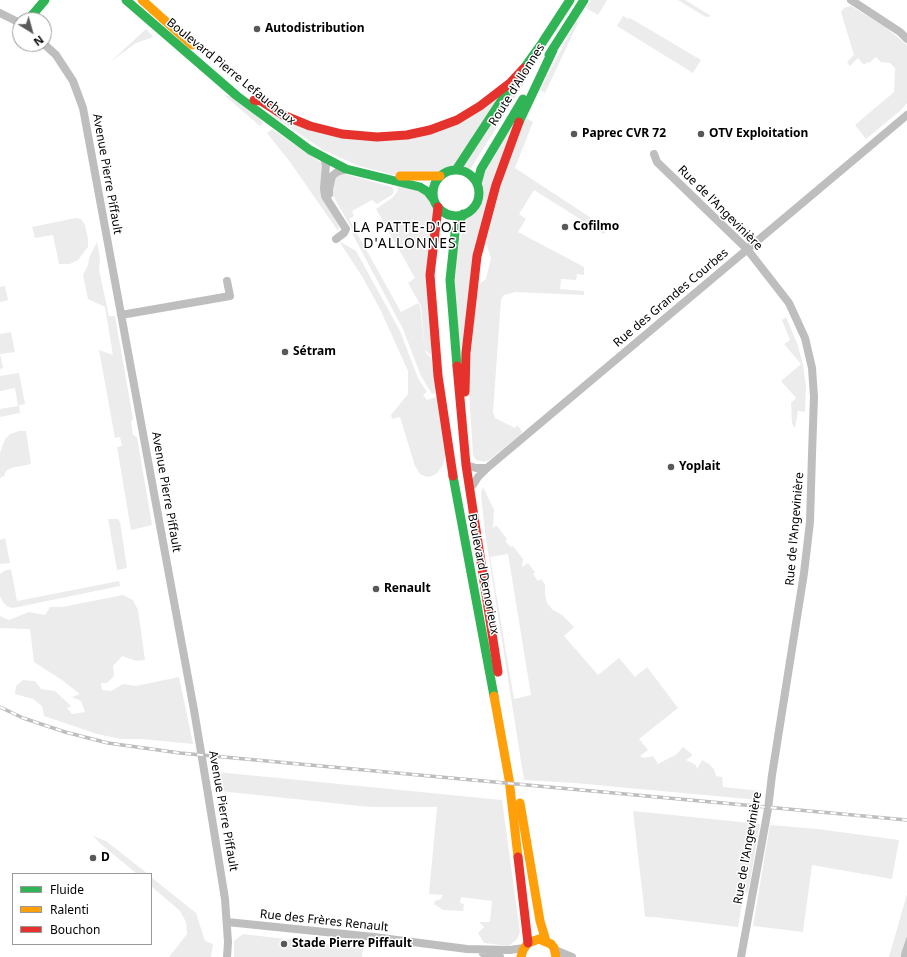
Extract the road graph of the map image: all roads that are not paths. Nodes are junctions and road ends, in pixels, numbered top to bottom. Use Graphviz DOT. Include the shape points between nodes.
graph roads {
  1 [pos="45,0"];
  2 [pos="126,0"];
  3 [pos="142,0"];
  4 [pos="150,0"];
  5 [pos="570,0"];
  6 [pos="584,0"];
  7 [pos="851,0"];
  8 [pos="35,12"];
  9 [pos="0,13"];
  10 [pos="12,19"];
  11 [pos="171,26"];
  12 [pos="907,39"];
  13 [pos="553,50"];
  14 [pos="52,51"];
  15 [pos="524,68"];
  16 [pos="254,100"];
  17 [pos="907,115"];
  18 [pos="654,154"];
  19 [pos="324,158"];
  20 [pos="346,169"];
  21 [pos="456,170"];
  22 [pos="440,176"];
  23 [pos="477,184"];
  24 [pos="436,204"];
  25 [pos="336,212"];
  26 [pos="463,214"];
  27 [pos="336,239"];
  28 [pos="747,249"];
  29 [pos="227,281"];
  30 [pos="121,315"];
  31 [pos="468,466"];
  32 [pos="487,468"];
  33 [pos="473,485"];
  34 [pos="475,528"];
  35 [pos="227,922"];
  36 [pos="546,941"];
  37 [pos="467,949"];
  38 [pos="524,949"];
  39 [pos="555,954"];
  40 [pos="227,957"];
  41 [pos="500,957"];
  42 [pos="572,957"];
  43 [pos="741,957"];
  1 -- 8 [label="main road"];
  2 -- 19 [label="main road, Boulevard Pierre Lefaucheux" via="237,96"];
  3 -- 11 [label="main road, Boulevard Pierre Lefaucheux"];
  4 -- 11 [label="main road" via="160,9"];
  5 -- 15 [label="main road, Route d'Allonnes"];
  6 -- 13 [label="main road, Route d'Allonnes"];
  7 -- 12 [label="street"];
  9 -- 10 [label="street"];
  11 -- 16 [label="main road, Boulevard Pierre Lefaucheux"];
  13 -- 23 [label="main road, Route d'Allonnes" via="481,169"];
  13 -- 31 [label="main road" via="513,137 496,185 477,256 464,378"];
  14 -- 30 [label="street, Avenue Pierre Piffault" via="73,81 83,108"];
  15 -- 16 [label="main road" via="510,83 457,120 407,135 377,137 342,134 310,126 283,115 261,101"];
  15 -- 21 [label="main road, Route d'Allonnes"];
  16 -- 22 [label="main road, Boulevard Pierre Lefaucheux" via="323,150 359,166 398,176"];
  17 -- 28 [label="street, Rue des Grandes Courbes"];
  18 -- 28 [label="street, Rue de l'Angevinière" via="657,162"];
  19 -- 20 [label="main road, Boulevard Pierre Lefaucheux"];
  19 -- 25 [label="street" via="324,192 327,201"];
  20 -- 24 [label="main road, Boulevard Pierre Lefaucheux" via="420,187 428,192"];
  20 -- 25 [label="street" via="335,174 330,181 329,192"];
  21 -- 22 [label="main road"];
  21 -- 23 [label="main road" via="471,175"];
  22 -- 24 [label="main road" via="434,187"];
  23 -- 26 [label="main road" via="476,202 471,210"];
  24 -- 26 [label="main road" via="450,215"];
  24 -- 38 [label="main road, Boulevard Demorieux" via="430,275 438,376 457,499 509,779"];
  25 -- 27 [label="street" via="346,230"];
  26 -- 31 [label="main road, Boulevard Demorieux" via="455,232 450,280"];
  28 -- 32 [label="street, Rue des Grandes Courbes"];
  28 -- 43 [label="street, Rue de l'Angevinière" via="789,303 796,318 805,338 812,368 814,397 810,522 804,573 768,809"];
  29 -- 30 [label="street" via="230,296"];
  30 -- 35 [label="street, Avenue Pierre Piffault" via="194,710"];
  31 -- 32 [label="street"];
  31 -- 33 [label="main road"];
  31 -- 34 [label="main road, Boulevard Demorieux"];
  32 -- 33 [label="street, Rue des Grandes Courbes"];
  33 -- 34 [label="main road"];
  34 -- 36 [label="main road, Boulevard Demorieux" via="540,921"];
  35 -- 37 [label="street, Rue des Frères Renault"];
  35 -- 40 [label="street, Avenue Pierre Piffault"];
  36 -- 38 [label="main road" via="535,939"];
  36 -- 39 [label="main road" via="551,944"];
  37 -- 38 [label="street, Rue des Frères Renault"];
  37 -- 41 [label="street, Rue des Frères Renault"];
  39 -- 42 [label="street"];
}
